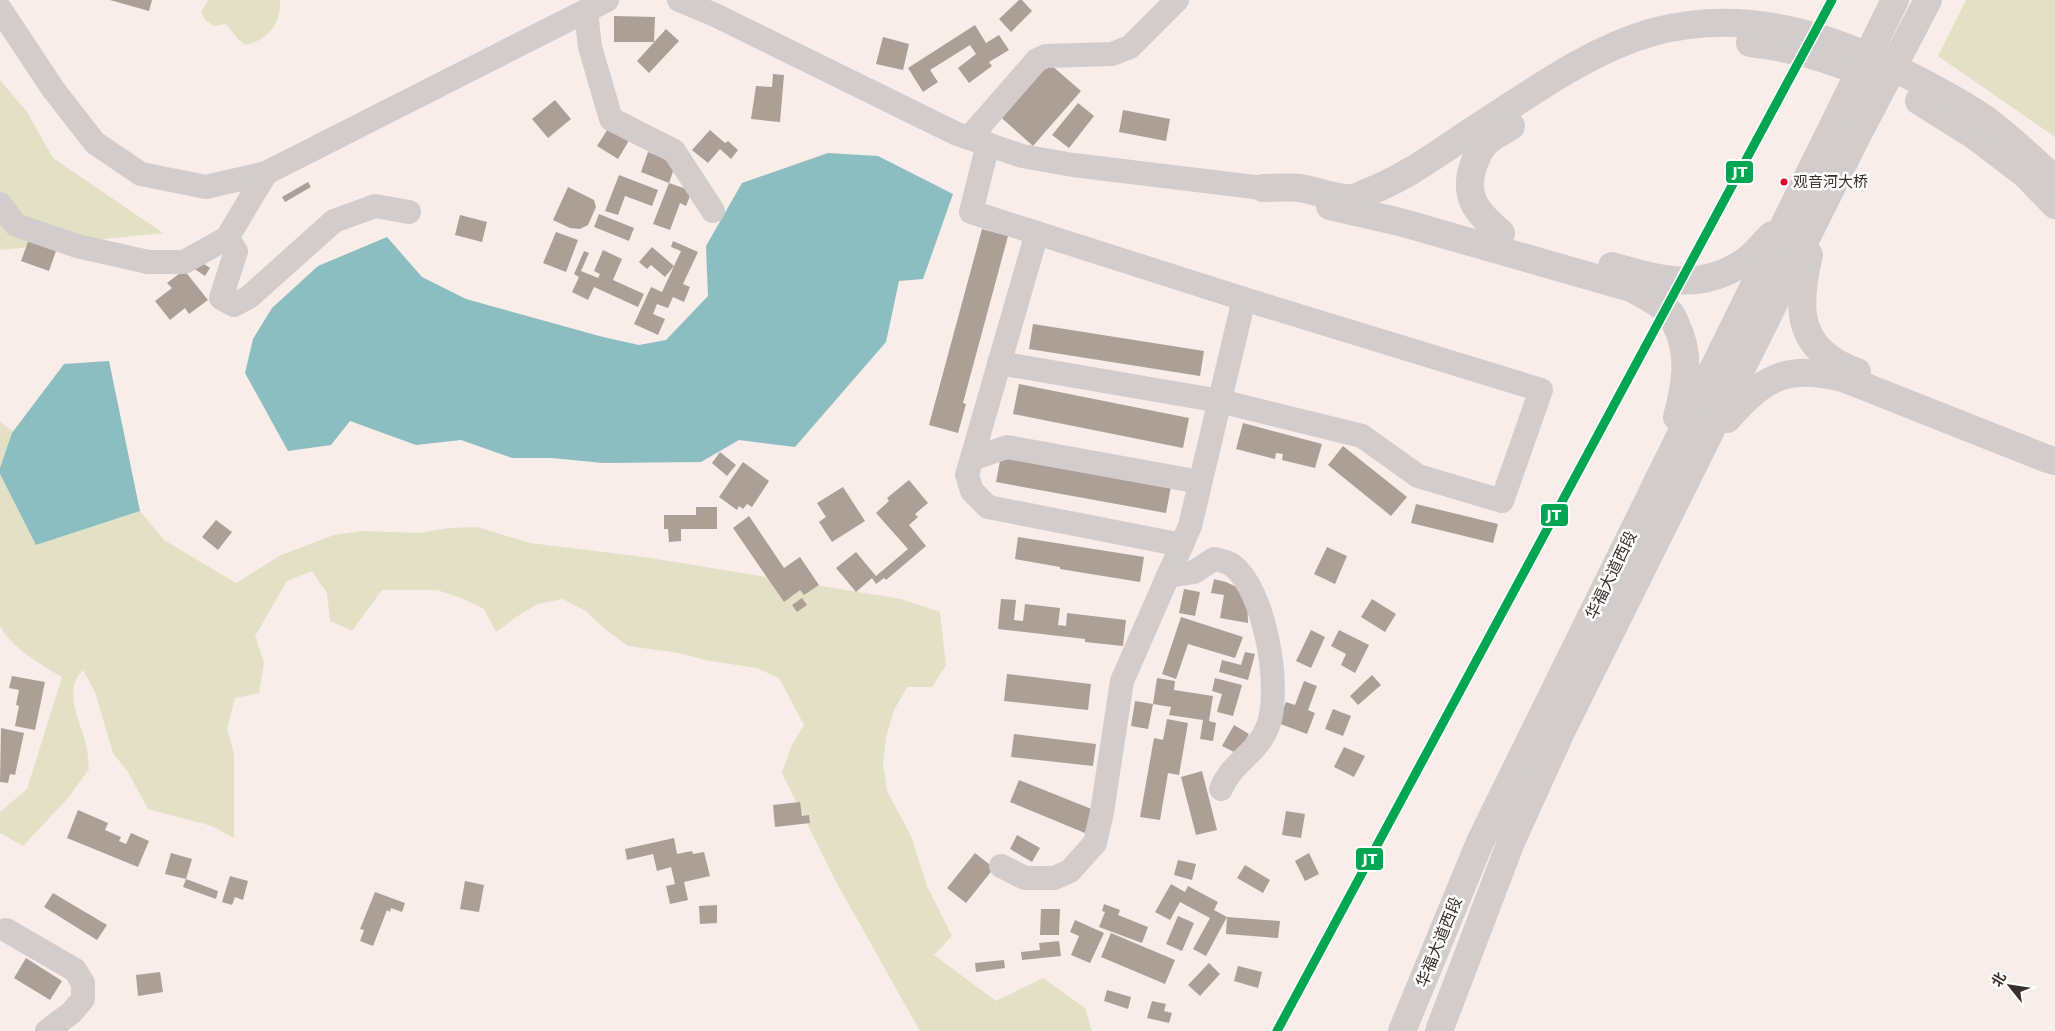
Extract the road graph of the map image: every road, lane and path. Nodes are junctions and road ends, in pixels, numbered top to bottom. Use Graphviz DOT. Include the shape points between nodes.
graph roads {
  1 [pos="607,0"];
  2 [pos="679,0"];
  3 [pos="1177,0"];
  4 [pos="1895,0"];
  5 [pos="1928,0"];
  6 [pos="0,9"];
  7 [pos="586,11"];
  8 [pos="978,141"];
  9 [pos="266,173"];
  10 [pos="2055,180"];
  11 [pos="1264,188"];
  12 [pos="1352,198"];
  13 [pos="0,204"];
  14 [pos="2055,205"];
  15 [pos="713,211"];
  16 [pos="1820,211"];
  17 [pos="409,212"];
  18 [pos="1787,219"];
  19 [pos="1500,233"];
  20 [pos="1037,234"];
  21 [pos="227,238"];
  22 [pos="1244,299"];
  23 [pos="999,363"];
  24 [pos="1220,401"];
  25 [pos="2055,445"];
  26 [pos="1700,454"];
  27 [pos="972,458"];
  28 [pos="2055,460"];
  29 [pos="1665,466"];
  30 [pos="1200,482"];
  31 [pos="1182,545"];
  32 [pos="1168,576"];
  33 [pos="1222,789"];
  34 [pos="1001,866"];
  35 [pos="6,930"];
  36 [pos="47,1031"];
  37 [pos="1402,1031"];
  38 [pos="1439,1031"];
  1 -- 7 [label="street"];
  2 -- 8 [label="street"];
  3 -- 8 [label="street" via="1130,47 1112,54 1046,56 1037,60"];
  4 -- 18 [label="main road, 华福大道西段"];
  5 -- 16 [label="main road, 华福大道西段"];
  6 -- 9 [label="street" via="53,89 95,143 142,174 206,187"];
  7 -- 9 [label="street"];
  7 -- 15 [label="street" via="590,47 611,118 674,151"];
  8 -- 11 [label="street" via="1022,156 1073,165"];
  8 -- 20 [label="street" via="971,212"];
  9 -- 21 [label="street"];
  10 -- 12 [label="main road" via="1984,118 1881,61 1799,31 1749,24 1696,23 1652,33 1605,50 1552,80 1428,161"];
  11 -- 12 [label="main road" via="1298,188"];
  11 -- 29 [label="main road" via="1400,222 1631,288 1654,300 1672,314 1683,338 1686,360 1685,387"];
  12 -- 19 [label="main road" via="1414,208"];
  13 -- 21 [label="street" via="16,225 77,246 148,262 184,262"];
  14 -- 19 [label="main road" via="2025,174 1975,136 1912,97 1872,77 1823,58 1781,47 1724,40 1678,44 1623,59 1550,101 1483,146 1472,170 1469,187 1481,216"];
  16 -- 25 [label="main road" via="1802,284 1801,308 1812,340 1827,358 1844,368"];
  16 -- 26 [label="main road, 华福大道西段"];
  17 -- 21 [label="street" via="375,206 334,221 249,296 234,305 221,298 236,251"];
  18 -- 19 [label="main road" via="1746,260 1724,273 1702,280 1676,281 1635,273"];
  18 -- 29 [label="main road, 华福大道西段"];
  20 -- 22 [label="street"];
  20 -- 23 [label="street"];
  22 -- 24 [label="street"];
  22 -- 24 [label="street" via="1541,390 1502,501 1418,476 1362,436"];
  23 -- 24 [label="street"];
  23 -- 27 [label="street"];
  24 -- 30 [label="street"];
  26 -- 28 [label="main road" via="1748,396 1782,374 1802,372 1843,378"];
  26 -- 38 [label="main road, 华福大道西段" via="1561,732 1523,816"];
  27 -- 30 [label="street" via="1007,447"];
  27 -- 31 [label="street" via="967,475 972,491 988,507"];
  29 -- 37 [label="main road, 华福大道西段" via="1480,842"];
  30 -- 31 [label="street"];
  31 -- 32 [label="street"];
  32 -- 33 [label="street" via="1194,572 1214,559 1230,564 1250,586 1264,622 1274,704 1269,724 1258,745 1235,766"];
  32 -- 34 [label="street" via="1122,681 1095,843 1070,871 1054,878 1025,878"];
  35 -- 36 [label="street" via="75,970 83,983 83,999"];
}
